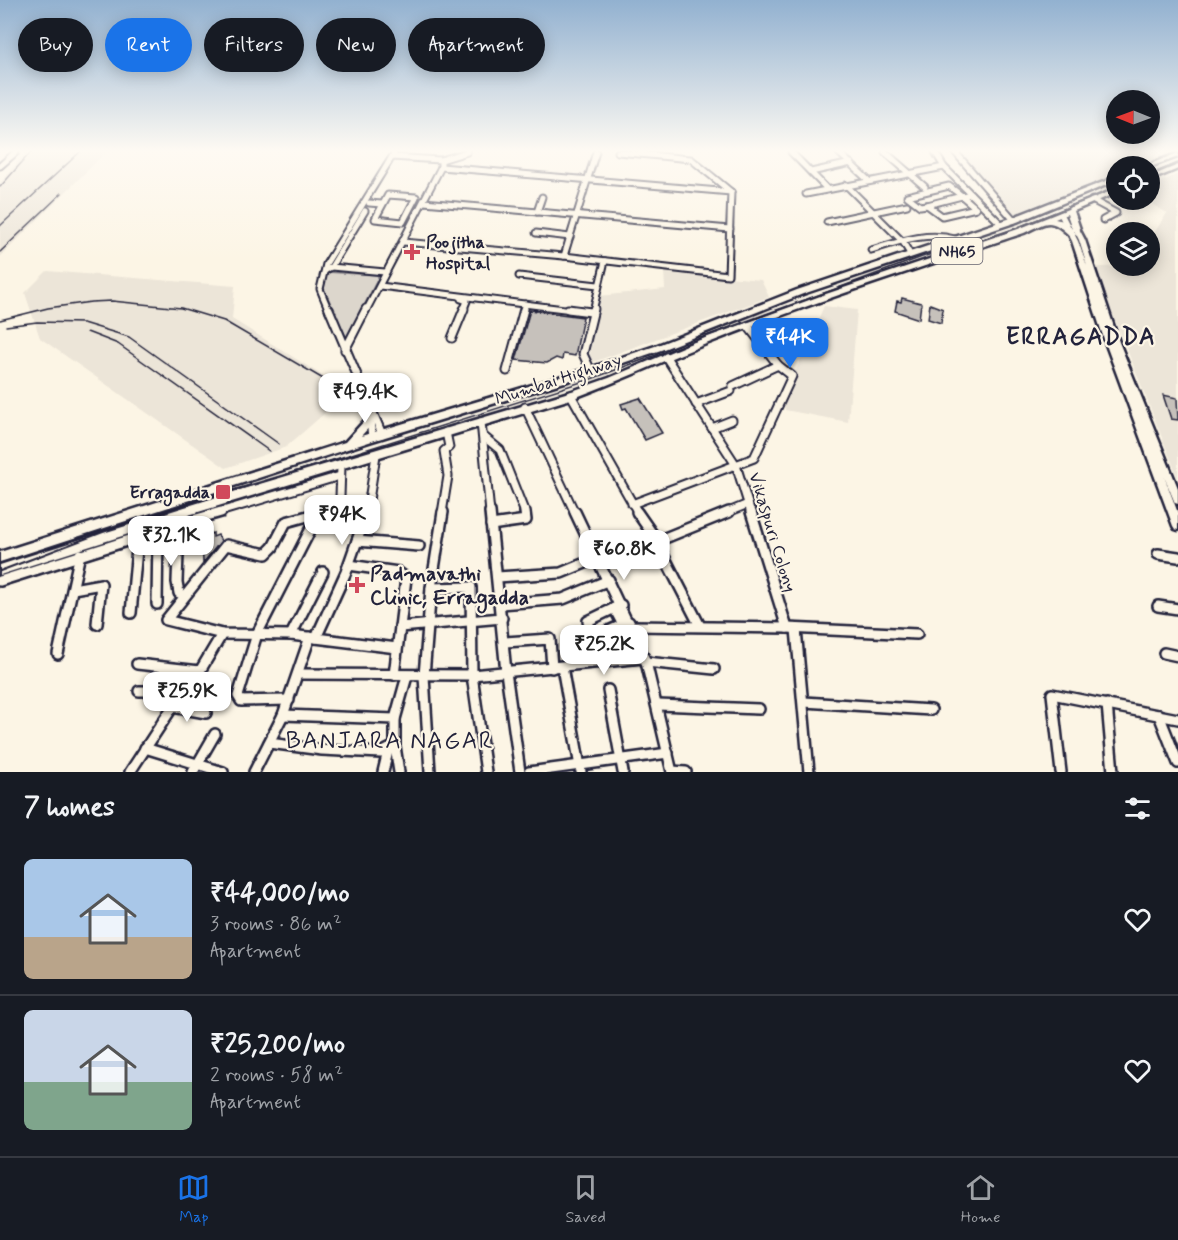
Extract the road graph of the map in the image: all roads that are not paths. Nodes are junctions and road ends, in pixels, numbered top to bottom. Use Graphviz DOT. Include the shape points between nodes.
graph roads {
  1 [pos="375,188"];
  2 [pos="377,188"];
  3 [pos="430,188"];
  4 [pos="584,188"];
  5 [pos="683,188"];
  6 [pos="726,188"];
  7 [pos="832,188"];
  8 [pos="849,188"];
  9 [pos="940,188"];
  10 [pos="952,188"];
  11 [pos="965,188"];
  12 [pos="987,188"];
  13 [pos="1094,188"];
  14 [pos="827,189"];
  15 [pos="731,192"];
  16 [pos="806,194"];
  17 [pos="971,194"];
  18 [pos="1106,195"];
  19 [pos="962,196"];
  20 [pos="542,197"];
  21 [pos="1092,200"];
  22 [pos="423,202"];
  23 [pos="369,203"];
  24 [pos="382,204"];
  25 [pos="907,205"];
  26 [pos="927,205"];
  27 [pos="980,207"];
  28 [pos="1066,211"];
  29 [pos="537,212"];
  30 [pos="874,212"];
  31 [pos="576,216"];
  32 [pos="1014,220"];
  33 [pos="1045,220"];
  34 [pos="1103,220"];
  35 [pos="827,222"];
  36 [pos="1001,224"];
  37 [pos="730,229"];
  38 [pos="1074,231"];
  39 [pos="536,233"];
  40 [pos="570,237"];
  41 [pos="955,239"];
  42 [pos="403,242"];
  43 [pos="903,242"];
  44 [pos="871,250"];
  45 [pos="910,254"];
  46 [pos="564,256"];
  47 [pos="604,261"];
  48 [pos="328,269"];
  49 [pos="385,272"];
  50 [pos="519,276"];
  51 [pos="845,276"];
  52 [pos="598,285"];
  53 [pos="380,286"];
  54 [pos="857,287"];
  55 [pos="456,297"];
  56 [pos="525,304"];
  57 [pos="591,312"];
  58 [pos="748,326"];
  59 [pos="688,334"];
  60 [pos="452,338"];
  61 [pos="697,344"];
  62 [pos="345,350"];
  63 [pos="666,357"];
  64 [pos="778,365"];
  65 [pos="507,371"];
  66 [pos="591,371"];
  67 [pos="571,395"];
  68 [pos="368,403"];
  69 [pos="696,404"];
  70 [pos="525,407"];
  71 [pos="732,420"];
  72 [pos="369,422"];
  73 [pos="481,422"];
  74 [pos="712,428"];
  75 [pos="446,432"];
  76 [pos="377,435"];
  77 [pos="483,436"];
  78 [pos="347,445"];
  79 [pos="376,455"];
  80 [pos="736,465"];
  81 [pos="340,471"];
  82 [pos="1178,500"];
  83 [pos="632,504"];
  84 [pos="748,504"];
  85 [pos="187,510"];
  86 [pos="320,513"];
  87 [pos="128,515"];
  88 [pos="177,525"];
  89 [pos="491,525"];
  90 [pos="1178,526"];
  91 [pos="127,529"];
  92 [pos="158,531"];
  93 [pos="68,535"];
  94 [pos="138,538"];
  95 [pos="654,539"];
  96 [pos="357,541"];
  97 [pos="419,546"];
  98 [pos="67,549"];
  99 [pos="80,554"];
  100 [pos="1158,554"];
  101 [pos="0,556"];
  102 [pos="1178,557"];
  103 [pos="599,559"];
  104 [pos="349,565"];
  105 [pos="0,570"];
  106 [pos="323,572"];
  107 [pos="497,577"];
  108 [pos="609,580"];
  109 [pos="0,581"];
  110 [pos="430,588"];
  111 [pos="73,590"];
  112 [pos="179,593"];
  113 [pos="157,604"];
  114 [pos="500,604"];
  115 [pos="1158,606"];
  116 [pos="617,607"];
  117 [pos="1178,609"];
  118 [pos="131,613"];
  119 [pos="502,618"];
  120 [pos="471,621"];
  121 [pos="97,624"];
  122 [pos="429,625"];
  123 [pos="628,625"];
  124 [pos="700,626"];
  125 [pos="400,627"];
  126 [pos="791,628"];
  127 [pos="222,633"];
  128 [pos="257,634"];
  129 [pos="917,634"];
  130 [pos="291,635"];
  131 [pos="313,638"];
  132 [pos="505,642"];
  133 [pos="397,648"];
  134 [pos="1164,653"];
  135 [pos="58,654"];
  136 [pos="1178,656"];
  137 [pos="645,660"];
  138 [pos="137,664"];
  139 [pos="557,667"];
  140 [pos="714,669"];
  141 [pos="200,671"];
  142 [pos="506,672"];
  143 [pos="297,674"];
  144 [pos="394,675"];
  145 [pos="472,675"];
  146 [pos="406,676"];
  147 [pos="424,676"];
  148 [pos="608,690"];
  149 [pos="183,691"];
  150 [pos="138,692"];
  151 [pos="289,700"];
  152 [pos="804,702"];
  153 [pos="1107,704"];
  154 [pos="658,705"];
  155 [pos="173,707"];
  156 [pos="759,710"];
  157 [pos="931,710"];
  158 [pos="206,713"];
  159 [pos="283,715"];
  160 [pos="1159,715"];
  161 [pos="395,719"];
  162 [pos="1178,719"];
  163 [pos="214,734"];
  164 [pos="269,743"];
  165 [pos="145,748"];
  166 [pos="392,748"];
  167 [pos="668,753"];
  168 [pos="621,760"];
  169 [pos="1178,763"];
  170 [pos="196,768"];
  171 [pos="580,769"];
  172 [pos="130,772"];
  173 [pos="223,772"];
  174 [pos="254,772"];
  175 [pos="383,772"];
  176 [pos="399,772"];
  177 [pos="430,772"];
  178 [pos="486,772"];
  179 [pos="520,772"];
  180 [pos="529,772"];
  181 [pos="623,772"];
  182 [pos="672,772"];
  183 [pos="686,772"];
  184 [pos="809,772"];
  185 [pos="1061,772"];
  186 [pos="1113,772"];
  1 -- 48 [label="street"];
  2 -- 23 [label="street"];
  3 -- 22 [label="street"];
  4 -- 31 [label="street"];
  5 -- 15 [label="street"];
  6 -- 15 [label="street"];
  7 -- 14 [label="street"];
  8 -- 30 [label="street"];
  9 -- 26 [label="street" via="907,196 916,204"];
  10 -- 19 [label="street"];
  11 -- 17 [label="street"];
  12 -- 32 [label="street"];
  13 -- 32 [label="highway, Mumbai Highway / NH65"];
  14 -- 16 [label="street"];
  15 -- 37 [label="street"];
  17 -- 19 [label="street"];
  17 -- 27 [label="street"];
  18 -- 21 [label="highway, Mumbai Highway / NH65"];
  19 -- 26 [label="street"];
  19 -- 27 [label="street"];
  20 -- 29 [label="street"];
  21 -- 28 [label="highway, Mumbai Highway / NH65"];
  21 -- 34 [label="street" via="1116,213"];
  22 -- 29 [label="street"];
  22 -- 42 [label="street"];
  23 -- 24 [label="street"];
  23 -- 48 [label="street"];
  24 -- 24 [label="street" via="388,195 416,197 403,222 375,219"];
  25 -- 30 [label="street"];
  26 -- 27 [label="street" via="944,216"];
  27 -- 36 [label="street"];
  28 -- 33 [label="highway, Mumbai Highway / NH65"];
  28 -- 38 [label="main road"];
  28 -- 38 [label="highway" via="1070,212"];
  29 -- 31 [label="street"];
  30 -- 35 [label="street"];
  30 -- 43 [label="street"];
  31 -- 37 [label="street"];
  31 -- 40 [label="street"];
  32 -- 36 [label="highway, Mumbai Highway / NH65"];
  33 -- 38 [label="highway"];
  33 -- 54 [label="highway, Mumbai Highway / NH65"];
  36 -- 41 [label="highway, Mumbai Highway / NH65"];
  37 -- 47 [label="street" via="728,275"];
  38 -- 82 [label="main road"];
  38 -- 90 [label="main road" via="1109,342"];
  39 -- 40 [label="street"];
  40 -- 46 [label="street"];
  41 -- 43 [label="street" via="944,235"];
  41 -- 45 [label="highway, Mumbai Highway / NH65"];
  42 -- 46 [label="street"];
  42 -- 49 [label="street"];
  43 -- 44 [label="street"];
  43 -- 45 [label="street"];
  45 -- 51 [label="highway, Mumbai Highway / NH65"];
  46 -- 47 [label="street"];
  47 -- 52 [label="street"];
  48 -- 49 [label="street"];
  48 -- 62 [label="street" via="320,289"];
  49 -- 53 [label="street"];
  50 -- 52 [label="street"];
  51 -- 54 [label="highway"];
  51 -- 59 [label="highway, Mumbai Highway / NH65"];
  52 -- 57 [label="street"];
  53 -- 55 [label="street"];
  53 -- 62 [label="street"];
  54 -- 58 [label="highway, Mumbai Highway / NH65"];
  55 -- 56 [label="street"];
  55 -- 60 [label="street" via="467,301"];
  56 -- 57 [label="street"];
  56 -- 65 [label="street"];
  57 -- 66 [label="street" via="583,354"];
  58 -- 61 [label="highway, Mumbai Highway / NH65"];
  58 -- 64 [label="street"];
  59 -- 61 [label="highway"];
  59 -- 66 [label="highway, Mumbai Highway / NH65"];
  61 -- 63 [label="highway, Mumbai Highway / NH65"];
  62 -- 68 [label="street"];
  63 -- 67 [label="highway, Mumbai Highway / NH65"];
  63 -- 69 [label="street, Vikaspuri Colony"];
  64 -- 69 [label="street"];
  64 -- 80 [label="street" via="792,376 755,457"];
  66 -- 76 [label="highway, Mumbai Highway / NH65"];
  67 -- 70 [label="highway, Mumbai Highway / NH65"];
  67 -- 83 [label="street"];
  68 -- 72 [label="street"];
  68 -- 76 [label="street"];
  69 -- 74 [label="street, Vikaspuri Colony"];
  70 -- 73 [label="highway, Mumbai Highway / NH65"];
  70 -- 103 [label="street"];
  71 -- 74 [label="street"];
  72 -- 76 [label="street"];
  72 -- 78 [label="highway"];
  73 -- 75 [label="highway, Mumbai Highway / NH65"];
  73 -- 77 [label="street"];
  74 -- 80 [label="street, Vikaspuri Colony"];
  75 -- 79 [label="highway, Mumbai Highway / NH65"];
  75 -- 110 [label="street" via="448,476"];
  76 -- 78 [label="highway, NH65"];
  77 -- 89 [label="street"];
  77 -- 89 [label="street" via="500,450 527,517"];
  78 -- 87 [label="highway, NH65"];
  79 -- 81 [label="highway, Mumbai Highway / NH65"];
  79 -- 96 [label="street" via="372,498"];
  80 -- 83 [label="street"];
  80 -- 84 [label="street, Vikaspuri Colony"];
  81 -- 85 [label="highway, Mumbai Highway / NH65"];
  81 -- 86 [label="street" via="338,505"];
  81 -- 88 [label="street"];
  83 -- 95 [label="street"];
  84 -- 95 [label="street"];
  84 -- 126 [label="street, Vikaspuri Colony"];
  85 -- 88 [label="street"];
  85 -- 91 [label="highway, Mumbai Highway / NH65"];
  86 -- 127 [label="street" via="283,525 266,555 226,545 166,620"];
  86 -- 128 [label="street"];
  87 -- 91 [label="highway"];
  87 -- 93 [label="highway, NH65"];
  88 -- 92 [label="street"];
  88 -- 112 [label="street"];
  89 -- 107 [label="street"];
  91 -- 98 [label="highway, Mumbai Highway / NH65"];
  92 -- 94 [label="street"];
  92 -- 113 [label="street"];
  93 -- 98 [label="highway"];
  93 -- 101 [label="highway, NH65"];
  94 -- 99 [label="street"];
  94 -- 118 [label="street"];
  95 -- 103 [label="street"];
  95 -- 124 [label="street"];
  96 -- 97 [label="street"];
  96 -- 104 [label="street"];
  98 -- 105 [label="highway, Mumbai Highway / NH65"];
  99 -- 109 [label="street"];
  99 -- 111 [label="street"];
  100 -- 102 [label="street"];
  103 -- 107 [label="street" via="561,573"];
  103 -- 108 [label="street"];
  104 -- 125 [label="street" via="399,572 406,578"];
  104 -- 131 [label="street"];
  106 -- 130 [label="street"];
  107 -- 114 [label="street"];
  108 -- 114 [label="street" via="563,599"];
  108 -- 116 [label="street"];
  110 -- 120 [label="street" via="471,587"];
  110 -- 122 [label="street"];
  111 -- 121 [label="street" via="101,584"];
  111 -- 135 [label="street"];
  114 -- 119 [label="street"];
  115 -- 117 [label="street"];
  116 -- 123 [label="street"];
  116 -- 123 [label="street" via="588,621 591,633 597,636"];
  119 -- 120 [label="street"];
  119 -- 132 [label="street"];
  120 -- 122 [label="street"];
  120 -- 145 [label="street"];
  122 -- 125 [label="street"];
  122 -- 147 [label="street"];
  123 -- 124 [label="street"];
  123 -- 137 [label="street"];
  124 -- 126 [label="street"];
  125 -- 133 [label="street"];
  126 -- 129 [label="street"];
  126 -- 152 [label="street, Vikaspuri Colony"];
  127 -- 128 [label="street"];
  127 -- 141 [label="street"];
  128 -- 130 [label="street"];
  128 -- 151 [label="street" via="238,699"];
  130 -- 131 [label="street"];
  131 -- 133 [label="street"];
  131 -- 143 [label="street"];
  132 -- 139 [label="street" via="550,639"];
  132 -- 142 [label="street"];
  133 -- 144 [label="street"];
  134 -- 136 [label="street"];
  137 -- 139 [label="street"];
  137 -- 140 [label="street"];
  137 -- 154 [label="street"];
  138 -- 141 [label="street"];
  139 -- 142 [label="street"];
  139 -- 171 [label="street"];
  141 -- 149 [label="street"];
  142 -- 145 [label="street"];
  142 -- 179 [label="street"];
  143 -- 144 [label="street"];
  143 -- 151 [label="street"];
  144 -- 146 [label="street"];
  145 -- 147 [label="street"];
  145 -- 178 [label="street"];
  146 -- 147 [label="street"];
  146 -- 161 [label="street"];
  147 -- 177 [label="street"];
  148 -- 168 [label="street"];
  149 -- 150 [label="street"];
  149 -- 155 [label="street"];
  151 -- 159 [label="street"];
  152 -- 157 [label="street"];
  152 -- 184 [label="street, Vikaspuri Colony"];
  153 -- 160 [label="street"];
  153 -- 185 [label="street" via="1052,694"];
  153 -- 186 [label="street"];
  154 -- 156 [label="street"];
  154 -- 167 [label="street"];
  155 -- 158 [label="street"];
  155 -- 165 [label="street"];
  159 -- 161 [label="street"];
  159 -- 164 [label="street"];
  160 -- 162 [label="street"];
  160 -- 169 [label="street"];
  161 -- 166 [label="street"];
  163 -- 170 [label="street"];
  164 -- 166 [label="street" via="381,753"];
  164 -- 174 [label="street"];
  165 -- 170 [label="street"];
  165 -- 172 [label="street"];
  166 -- 175 [label="street"];
  166 -- 176 [label="street"];
  167 -- 168 [label="street"];
  167 -- 182 [label="street"];
  168 -- 171 [label="street"];
  168 -- 181 [label="street"];
  170 -- 173 [label="street"];
  171 -- 180 [label="street"];
  182 -- 183 [label="street"];
}
